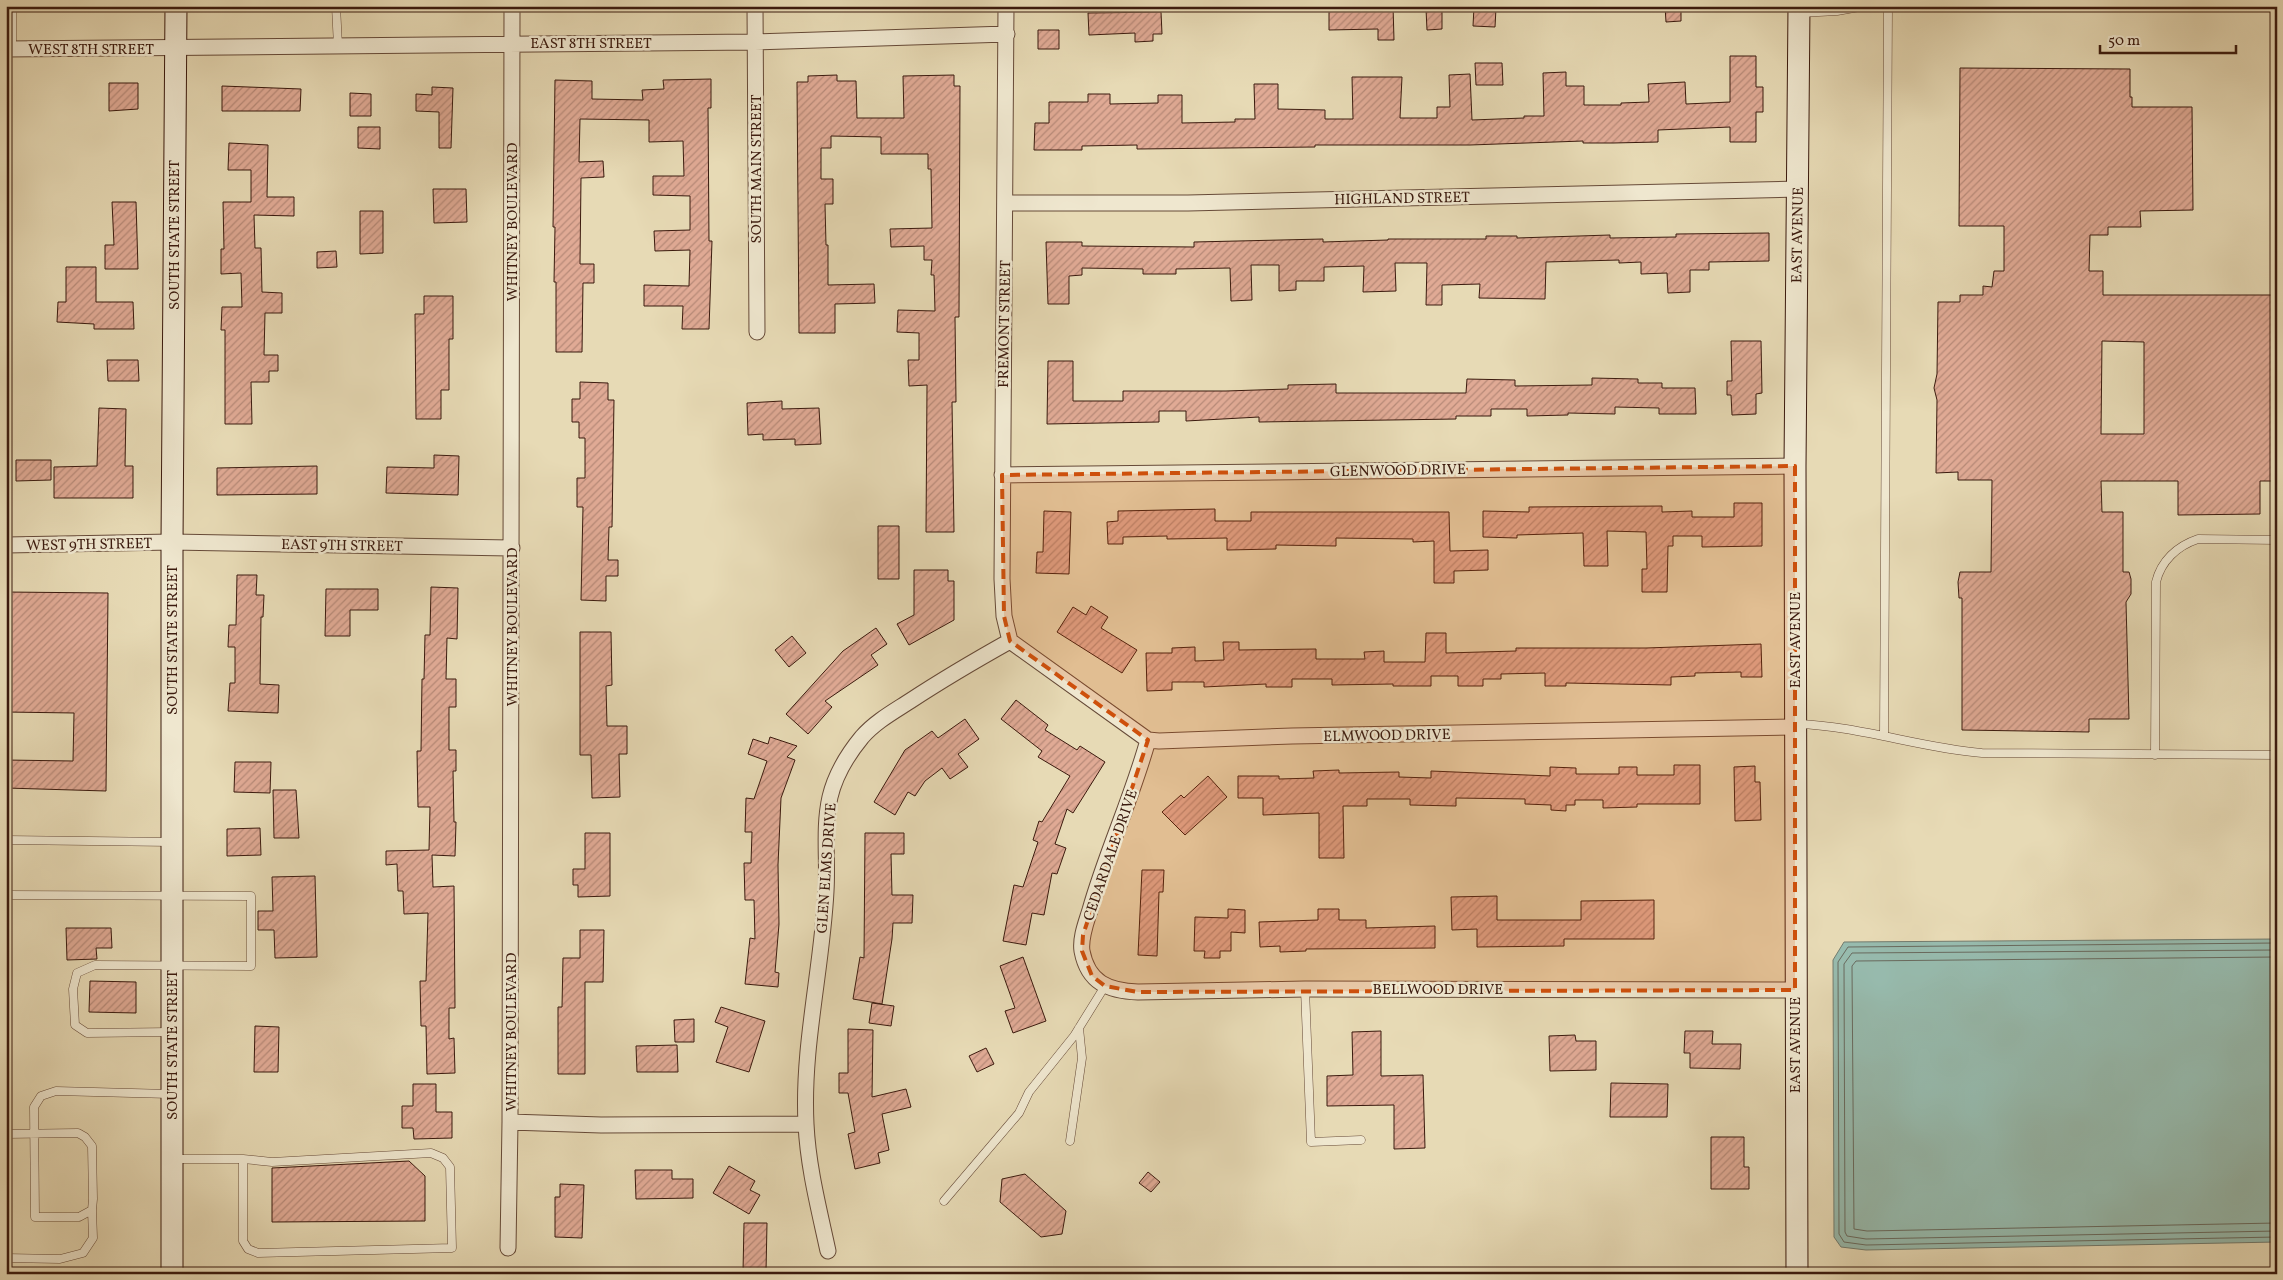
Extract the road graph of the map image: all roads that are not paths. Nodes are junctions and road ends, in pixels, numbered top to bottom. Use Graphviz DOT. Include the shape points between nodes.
graph roads {
  1 [pos="12,6"];
  2 [pos="176,6"];
  3 [pos="336,6"];
  4 [pos="512,6"];
  5 [pos="755,6"];
  6 [pos="1006,6"];
  7 [pos="1864,6"];
  8 [pos="1888,6"];
  9 [pos="2271,6"];
  10 [pos="2277,8"];
  11 [pos="1799,10"];
  12 [pos="1006,34"];
  13 [pos="755,42"];
  14 [pos="512,44"];
  15 [pos="338,46"];
  16 [pos="9,49"];
  17 [pos="176,49"];
  18 [pos="1798,189"];
  19 [pos="1006,203"];
  20 [pos="757,332"];
  21 [pos="1795,466"];
  22 [pos="1002,475"];
  23 [pos="2277,540"];
  24 [pos="172,542"];
  25 [pos="6,545"];
  26 [pos="512,548"];
  27 [pos="1010,641"];
  28 [pos="1795,725"];
  29 [pos="1884,736"];
  30 [pos="1148,740"];
  31 [pos="2155,754"];
  32 [pos="2277,755"];
  33 [pos="6,840"];
  34 [pos="172,842"];
  35 [pos="6,895"];
  36 [pos="172,896"];
  37 [pos="172,967"];
  38 [pos="1088,970"];
  39 [pos="1106,986"];
  40 [pos="1305,989"];
  41 [pos="1795,990"];
  42 [pos="1079,1028"];
  43 [pos="172,1032"];
  44 [pos="172,1094"];
  45 [pos="510,1122"];
  46 [pos="806,1124"];
  47 [pos="34,1132"];
  48 [pos="6,1134"];
  49 [pos="1361,1140"];
  50 [pos="1070,1141"];
  51 [pos="172,1159"];
  52 [pos="243,1159"];
  53 [pos="944,1201"];
  54 [pos="92,1210"];
  55 [pos="508,1248"];
  56 [pos="828,1251"];
  57 [pos="6,1258"];
  58 [pos="172,1274"];
  59 [pos="1797,1274"];
  1 -- 16 [label="lane"];
  2 -- 17 [label="main road, SOUTH STATE STREET"];
  3 -- 15 [label="lane"];
  4 -- 14 [label="street, WHITNEY BOULEVARD"];
  5 -- 13 [label="street, SOUTH MAIN STREET"];
  6 -- 12 [label="street, FREMONT STREET"];
  7 -- 11 [label="lane" via="1837,11"];
  8 -- 29 [label="lane"];
  9 -- 10 [label="lane"];
  11 -- 18 [label="main road, EAST AVENUE"];
  12 -- 13 [label="street, EAST 8TH STREET"];
  12 -- 19 [label="street, FREMONT STREET"];
  13 -- 14 [label="street, EAST 8TH STREET"];
  13 -- 20 [label="street, SOUTH MAIN STREET"];
  14 -- 15 [label="street, EAST 8TH STREET"];
  14 -- 26 [label="street, WHITNEY BOULEVARD"];
  15 -- 17 [label="street, EAST 8TH STREET"];
  16 -- 17 [label="street, WEST 8TH STREET"];
  17 -- 24 [label="main road, SOUTH STATE STREET"];
  18 -- 19 [label="street, HIGHLAND STREET" via="1188,203"];
  18 -- 21 [label="main road, EAST AVENUE"];
  19 -- 22 [label="street, FREMONT STREET"];
  21 -- 22 [label="street, GLENWOOD DRIVE"];
  21 -- 28 [label="main road, EAST AVENUE"];
  22 -- 27 [label="street, FREMONT STREET" via="1004,616"];
  23 -- 31 [label="lane" via="2198,539 2181,547 2164,563 2156,582"];
  24 -- 25 [label="street, WEST 9TH STREET"];
  24 -- 26 [label="street, EAST 9TH STREET"];
  24 -- 34 [label="main road, SOUTH STATE STREET"];
  26 -- 45 [label="street, WHITNEY BOULEVARD"];
  27 -- 30 [label="street"];
  27 -- 46 [label="street, GLEN ELMS DRIVE" via="877,722 862,738 838,775 826,821 826,892 807,1059"];
  28 -- 29 [label="lane" via="1829,725"];
  28 -- 30 [label="street, ELMWOOD DRIVE"];
  28 -- 41 [label="main road, EAST AVENUE"];
  29 -- 31 [label="lane" via="1982,753"];
  30 -- 38 [label="street, CEDARDALE DRIVE" via="1083,935 1082,951"];
  31 -- 32 [label="lane"];
  33 -- 34 [label="lane"];
  34 -- 36 [label="main road, SOUTH STATE STREET"];
  35 -- 36 [label="lane"];
  36 -- 37 [label="main road, SOUTH STATE STREET"];
  36 -- 37 [label="lane" via="251,896 251,966"];
  37 -- 43 [label="main road, SOUTH STATE STREET"];
  37 -- 43 [label="lane" via="95,965 77,973 73,989 75,1024 88,1033"];
  38 -- 39 [label="street, BELLWOOD DRIVE"];
  39 -- 40 [label="street, BELLWOOD DRIVE" via="1138,992"];
  39 -- 42 [label="lane"];
  40 -- 41 [label="street, BELLWOOD DRIVE"];
  40 -- 49 [label="lane" via="1311,1142"];
  41 -- 59 [label="main road, EAST AVENUE"];
  42 -- 50 [label="lane" via="1082,1058"];
  42 -- 53 [label="lane" via="1029,1092 1019,1113"];
  43 -- 44 [label="main road, SOUTH STATE STREET"];
  44 -- 47 [label="lane" via="56,1091 41,1096 34,1107"];
  44 -- 51 [label="main road, SOUTH STATE STREET"];
  45 -- 46 [label="street"];
  45 -- 55 [label="street, WHITNEY BOULEVARD"];
  46 -- 56 [label="street, GLEN ELMS DRIVE"];
  47 -- 48 [label="lane"];
  47 -- 54 [label="lane" via="78,1133 92,1146"];
  47 -- 54 [label="lane" via="35,1218 79,1218"];
  51 -- 52 [label="lane"];
  51 -- 58 [label="main road, SOUTH STATE STREET"];
  52 -- 52 [label="lane" via="244,1241 248,1249 258,1253 452,1248 450,1167 442,1158 432,1154 272,1162"];
  54 -- 57 [label="lane" via="93,1238 83,1253 60,1259"];
}
